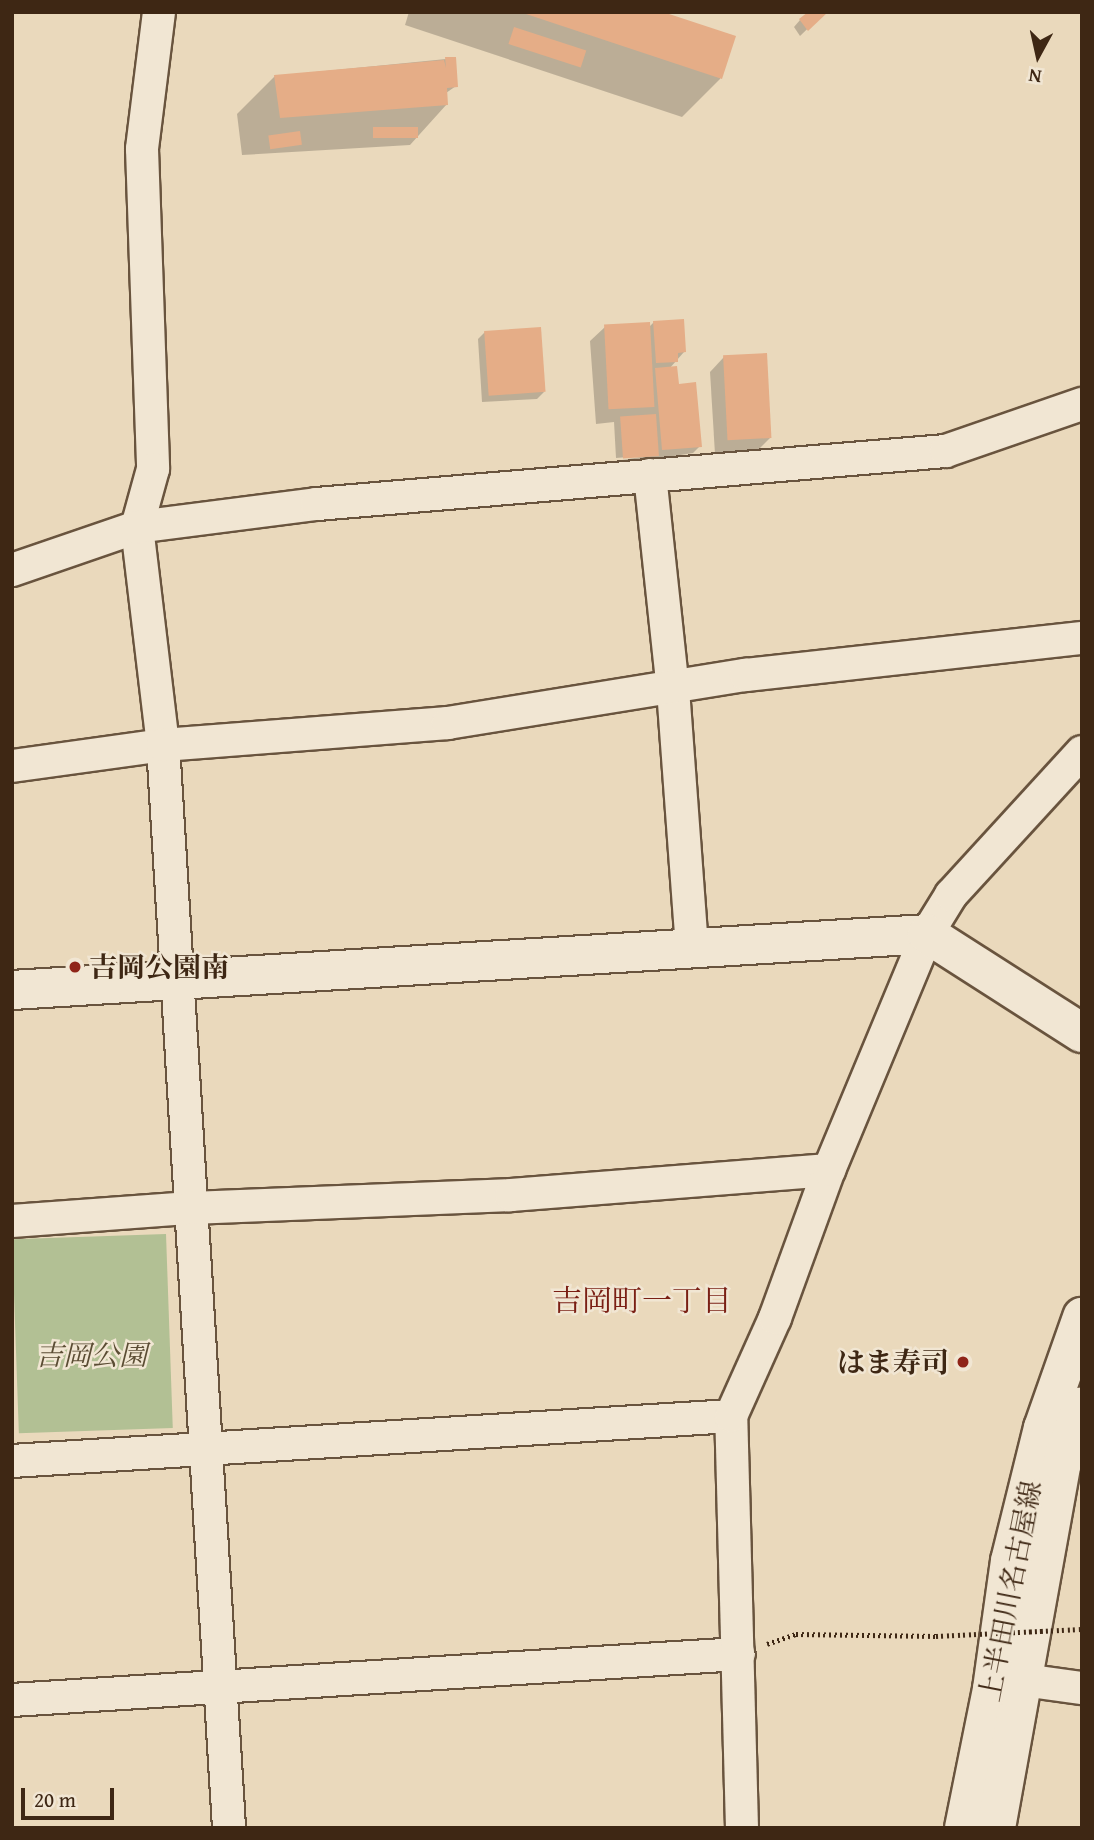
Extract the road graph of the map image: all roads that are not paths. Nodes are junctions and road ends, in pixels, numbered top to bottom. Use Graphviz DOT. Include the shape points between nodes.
graph roads {
  1 [pos="159,12"];
  2 [pos="1082,404"];
  3 [pos="650,475"];
  4 [pos="137,527"];
  5 [pos="12,570"];
  6 [pos="1082,638"];
  7 [pos="673,689"];
  8 [pos="163,745"];
  9 [pos="1082,752"];
  10 [pos="12,766"];
  11 [pos="927,934"];
  12 [pos="692,947"];
  13 [pos="174,980"];
  14 [pos="12,990"];
  15 [pos="1082,1032"];
  16 [pos="829,1170"];
  17 [pos="191,1208"];
  18 [pos="12,1222"];
  19 [pos="1082,1317"];
  20 [pos="1082,1406"];
  21 [pos="731,1416"];
  22 [pos="206,1450"];
  23 [pos="12,1461"];
  24 [pos="739,1654"];
  25 [pos="1024,1680"];
  26 [pos="222,1687"];
  27 [pos="1082,1688"];
  28 [pos="12,1700"];
  29 [pos="229,1828"];
  30 [pos="742,1828"];
  31 [pos="964,1828"];
  32 [pos="996,1828"];
  1 -- 4 [label="street" via="142,149 153,469"];
  2 -- 3 [label="street" via="946,451"];
  3 -- 4 [label="street" via="317,504"];
  3 -- 7 [label="street"];
  4 -- 5 [label="street"];
  4 -- 8 [label="street"];
  6 -- 7 [label="street" via="746,675"];
  7 -- 8 [label="street" via="448,723"];
  7 -- 12 [label="street"];
  8 -- 10 [label="street"];
  8 -- 13 [label="street"];
  9 -- 11 [label="street" via="951,895"];
  11 -- 12 [label="street"];
  11 -- 15 [label="street"];
  11 -- 16 [label="street"];
  12 -- 13 [label="street"];
  13 -- 14 [label="street"];
  13 -- 17 [label="street"];
  16 -- 17 [label="street" via="511,1195"];
  16 -- 21 [label="street" via="775,1318"];
  17 -- 18 [label="street"];
  17 -- 22 [label="street"];
  19 -- 31 [label="street, 上半田川名古屋線" via="1043,1427 1010,1561 992,1689"];
  20 -- 25 [label="street, 上半田川名古屋線" via="1062,1462"];
  21 -- 22 [label="street"];
  21 -- 24 [label="street"];
  22 -- 23 [label="street"];
  22 -- 26 [label="street"];
  24 -- 26 [label="street"];
  24 -- 30 [label="street"];
  25 -- 27 [label="street"];
  25 -- 32 [label="street, 上半田川名古屋線"];
  26 -- 28 [label="street"];
  26 -- 29 [label="street"];
}
